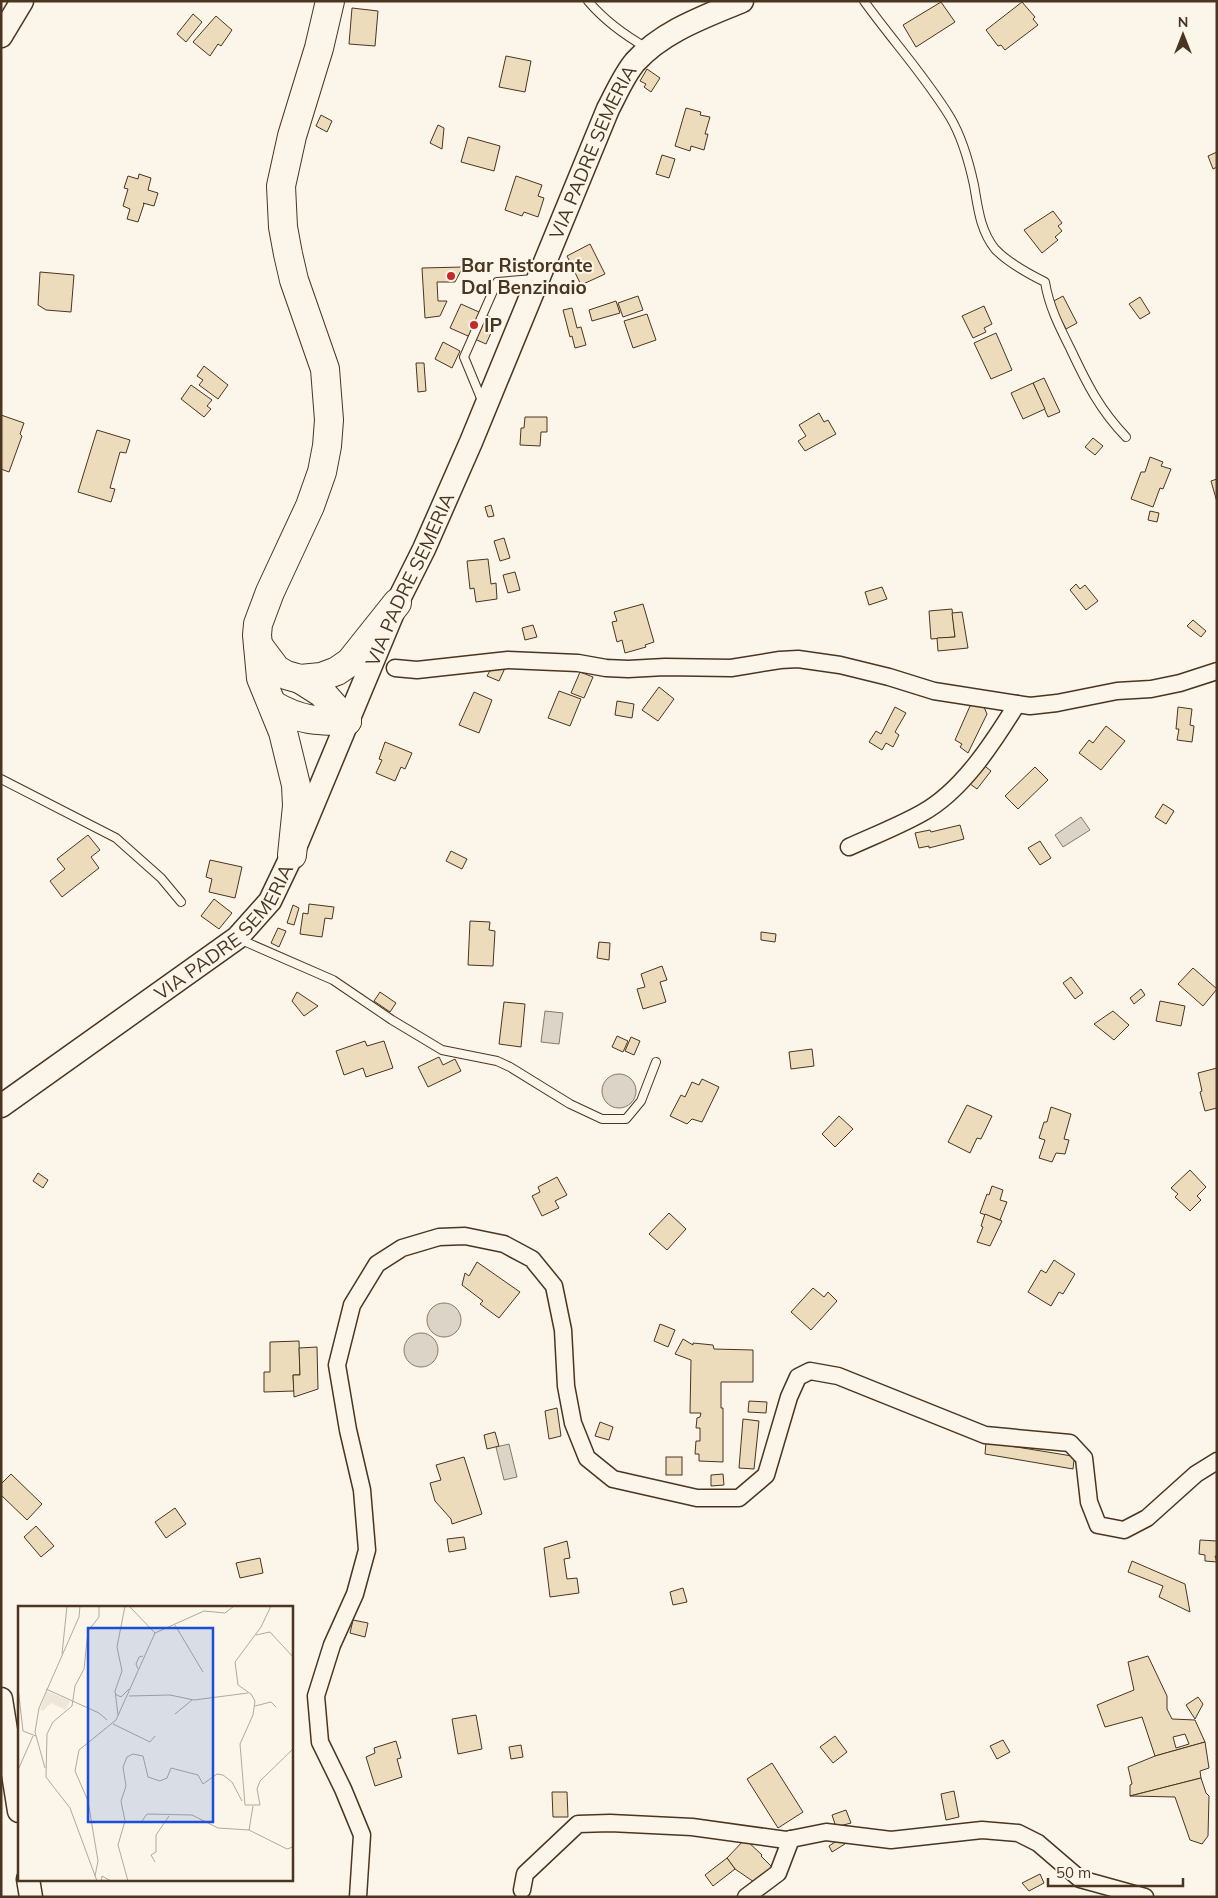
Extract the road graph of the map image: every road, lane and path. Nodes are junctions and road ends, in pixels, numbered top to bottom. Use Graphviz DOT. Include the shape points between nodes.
graph roads {
  1 [pos="22,1"];
  2 [pos="330,1"];
  3 [pos="588,1"];
  4 [pos="742,1"];
  5 [pos="864,1"];
  6 [pos="1,36"];
  7 [pos="649,49"];
  8 [pos="538,278"];
  9 [pos="485,408"];
  10 [pos="1126,437"];
  11 [pos="397,603"];
  12 [pos="258,645"];
  13 [pos="395,668"];
  14 [pos="1217,671"];
  15 [pos="300,679"];
  16 [pos="1017,704"];
  17 [pos="273,705"];
  18 [pos="347,720"];
  19 [pos="1,779"];
  20 [pos="849,847"];
  21 [pos="292,855"];
  22 [pos="181,902"];
  23 [pos="237,938"];
  24 [pos="656,1062"];
  25 [pos="1,1106"];
  26 [pos="1217,1461"];
  27 [pos="1,1699"];
  28 [pos="18,1805"];
  29 [pos="791,1839"];
  30 [pos="28,1880"];
  31 [pos="522,1890"];
  32 [pos="31,1897"];
  33 [pos="358,1897"];
  34 [pos="746,1897"];
  35 [pos="1145,1897"];
  1 -- 6 [label="main road"];
  2 -- 12 [label="highway" via="281,186 283,227 294,280 325,369 329,420 327,446 310,506 261,614"];
  3 -- 7 [label="lane" via="630,39"];
  4 -- 7 [label="main road, VIA PADRE SEMERIA" via="669,34"];
  5 -- 10 [label="lane" via="951,119 969,165 980,222 996,250 1028,274 1045,282 1052,312 1089,388 1103,412"];
  7 -- 8 [label="main road, VIA PADRE SEMERIA" via="634,64 608,109"];
  8 -- 9 [label="main road, VIA PADRE SEMERIA"];
  8 -- 9 [label="lane" via="497,282 464,357"];
  9 -- 11 [label="main road, VIA PADRE SEMERIA" via="428,541"];
  11 -- 15 [label="highway" via="350,662 321,677"];
  11 -- 18 [label="main road, VIA PADRE SEMERIA"];
  12 -- 15 [label="highway" via="276,669"];
  12 -- 17 [label="highway" via="261,678"];
  13 -- 16 [label="street" via="417,670 508,660 628,669 731,668 798,659 840,665 934,691"];
  14 -- 16 [label="street" via="1180,683 1117,691 1057,704"];
  15 -- 18 [label="highway" via="322,693"];
  16 -- 20 [label="street" via="951,792 923,813"];
  17 -- 18 [label="highway" via="306,720"];
  17 -- 21 [label="highway" via="288,748 296,785"];
  18 -- 21 [label="main road, VIA PADRE SEMERIA"];
  19 -- 22 [label="lane" via="116,838 161,878"];
  21 -- 23 [label="main road, VIA PADRE SEMERIA" via="270,901"];
  23 -- 24 [label="lane" via="333,980 442,1050 510,1066 602,1120 626,1119 640,1101"];
  23 -- 25 [label="main road, VIA PADRE SEMERIA"];
  26 -- 33 [label="street" via="1196,1474 1147,1518 1124,1530 1098,1525 1089,1502 1084,1458 1070,1443 986,1435 838,1376 810,1371 798,1377 788,1397 766,1475 739,1498 697,1498 613,1479 587,1458 573,1423 566,1386 563,1330 554,1286 532,1259 504,1244 465,1236 440,1237 402,1248 377,1264 352,1305 337,1365 362,1490 367,1550 355,1594 332,1645 316,1696 320,1742 362,1835"];
  27 -- 28 [label="main road"];
  29 -- 31 [label="street" via="692,1827 578,1824 524,1874"];
  29 -- 34 [label="street" via="778,1873"];
  29 -- 35 [label="street" via="826,1832 891,1840 982,1830 1018,1833 1038,1843 1080,1879"];
  30 -- 32 [label="main road"];
}
